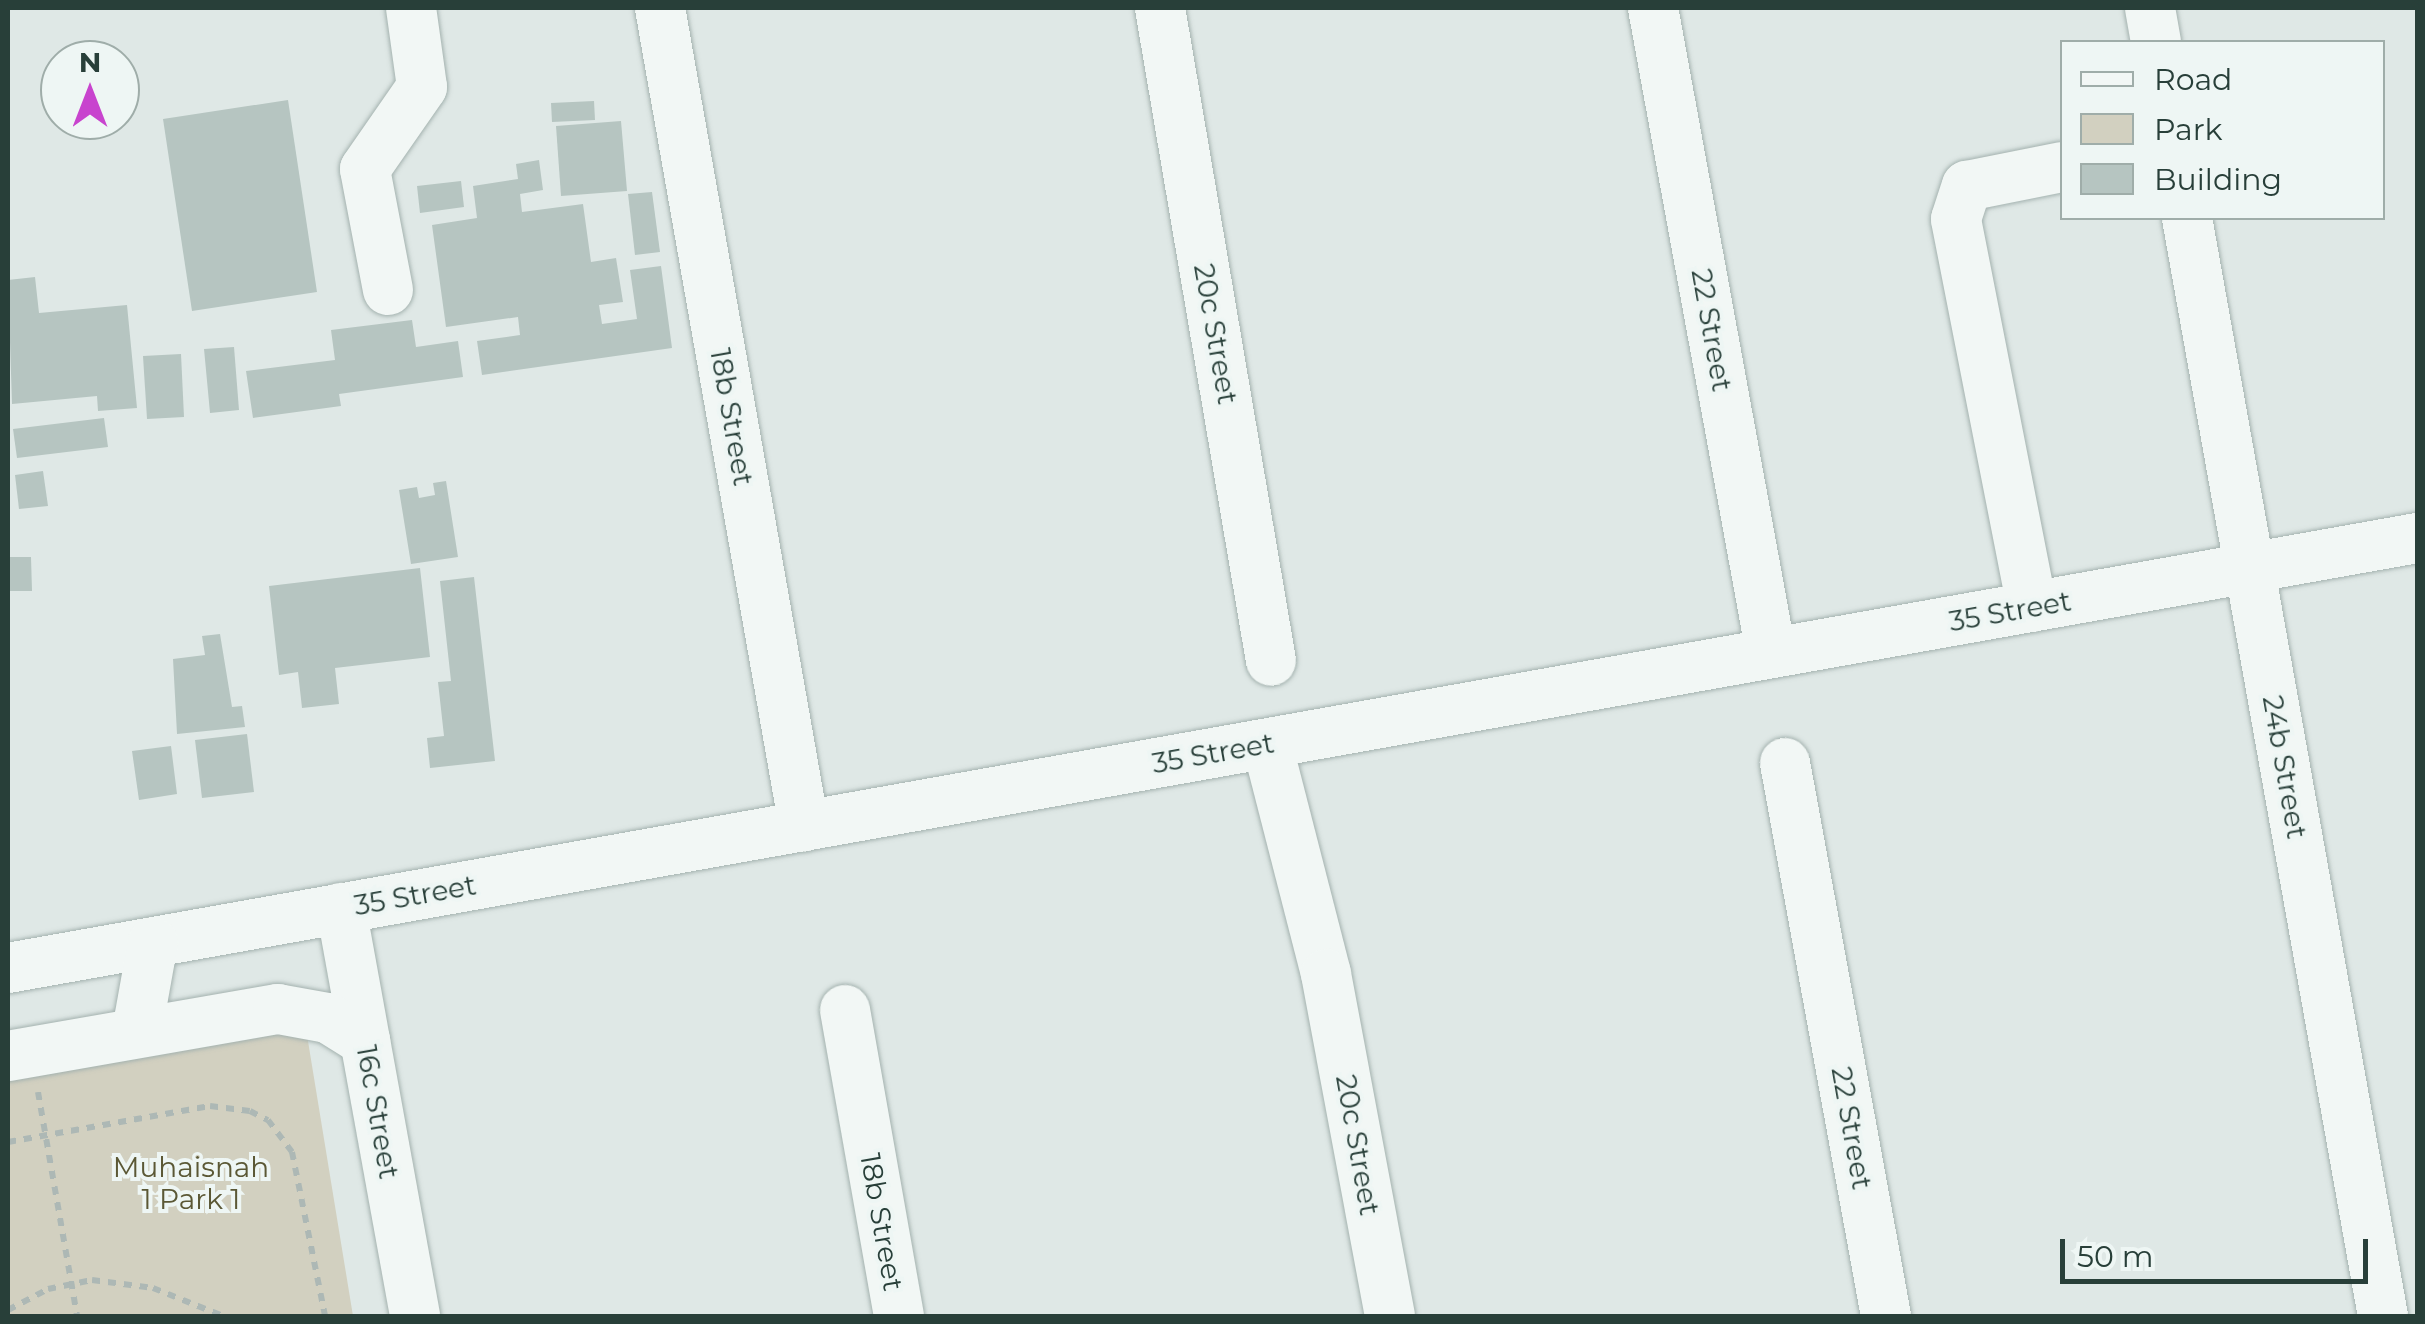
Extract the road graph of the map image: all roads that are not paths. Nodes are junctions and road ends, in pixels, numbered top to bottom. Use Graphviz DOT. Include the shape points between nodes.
graph roads {
  1 [pos="412,8"];
  2 [pos="660,8"];
  3 [pos="1160,8"];
  4 [pos="1653,8"];
  5 [pos="2150,8"];
  6 [pos="2156,40"];
  7 [pos="2060,167"];
  8 [pos="2188,220"];
  9 [pos="388,290"];
  10 [pos="2418,538"];
  11 [pos="2249,568"];
  12 [pos="2032,607"];
  13 [pos="1771,653"];
  14 [pos="1271,661"];
  15 [pos="1285,740"];
  16 [pos="1785,763"];
  17 [pos="804,826"];
  18 [pos="341,908"];
  19 [pos="153,942"];
  20 [pos="8,968"];
  21 [pos="844,1010"];
  22 [pos="137,1031"];
  23 [pos="365,1041"];
  24 [pos="20,1054"];
  25 [pos="415,1316"];
  26 [pos="899,1316"];
  27 [pos="1390,1316"];
  28 [pos="1886,1316"];
  29 [pos="2382,1316"];
  1 -- 9 [label="street" via="422,87 366,168"];
  2 -- 17 [label="street, 18b Street"];
  3 -- 14 [label="street, 20c Street"];
  4 -- 13 [label="street, 22 Street"];
  5 -- 6 [label="street"];
  7 -- 12 [label="street" via="1968,186 1956,219"];
  8 -- 11 [label="street, 24b Street"];
  10 -- 11 [label="street, 35 Street"];
  11 -- 12 [label="street, 35 Street"];
  11 -- 29 [label="street, 24b Street"];
  12 -- 13 [label="street, 35 Street"];
  13 -- 15 [label="street, 35 Street"];
  15 -- 17 [label="street, 35 Street"];
  15 -- 27 [label="street, 20c Street"];
  16 -- 28 [label="street, 22 Street"];
  17 -- 18 [label="street, 35 Street"];
  18 -- 19 [label="street, 35 Street"];
  18 -- 23 [label="street, 16c Street"];
  19 -- 20 [label="street, 35 Street"];
  19 -- 22 [label="street"];
  21 -- 26 [label="street, 18b Street"];
  22 -- 23 [label="street" via="278,1009 328,1018"];
  22 -- 24 [label="street"];
  23 -- 25 [label="street, 16c Street"];
}
